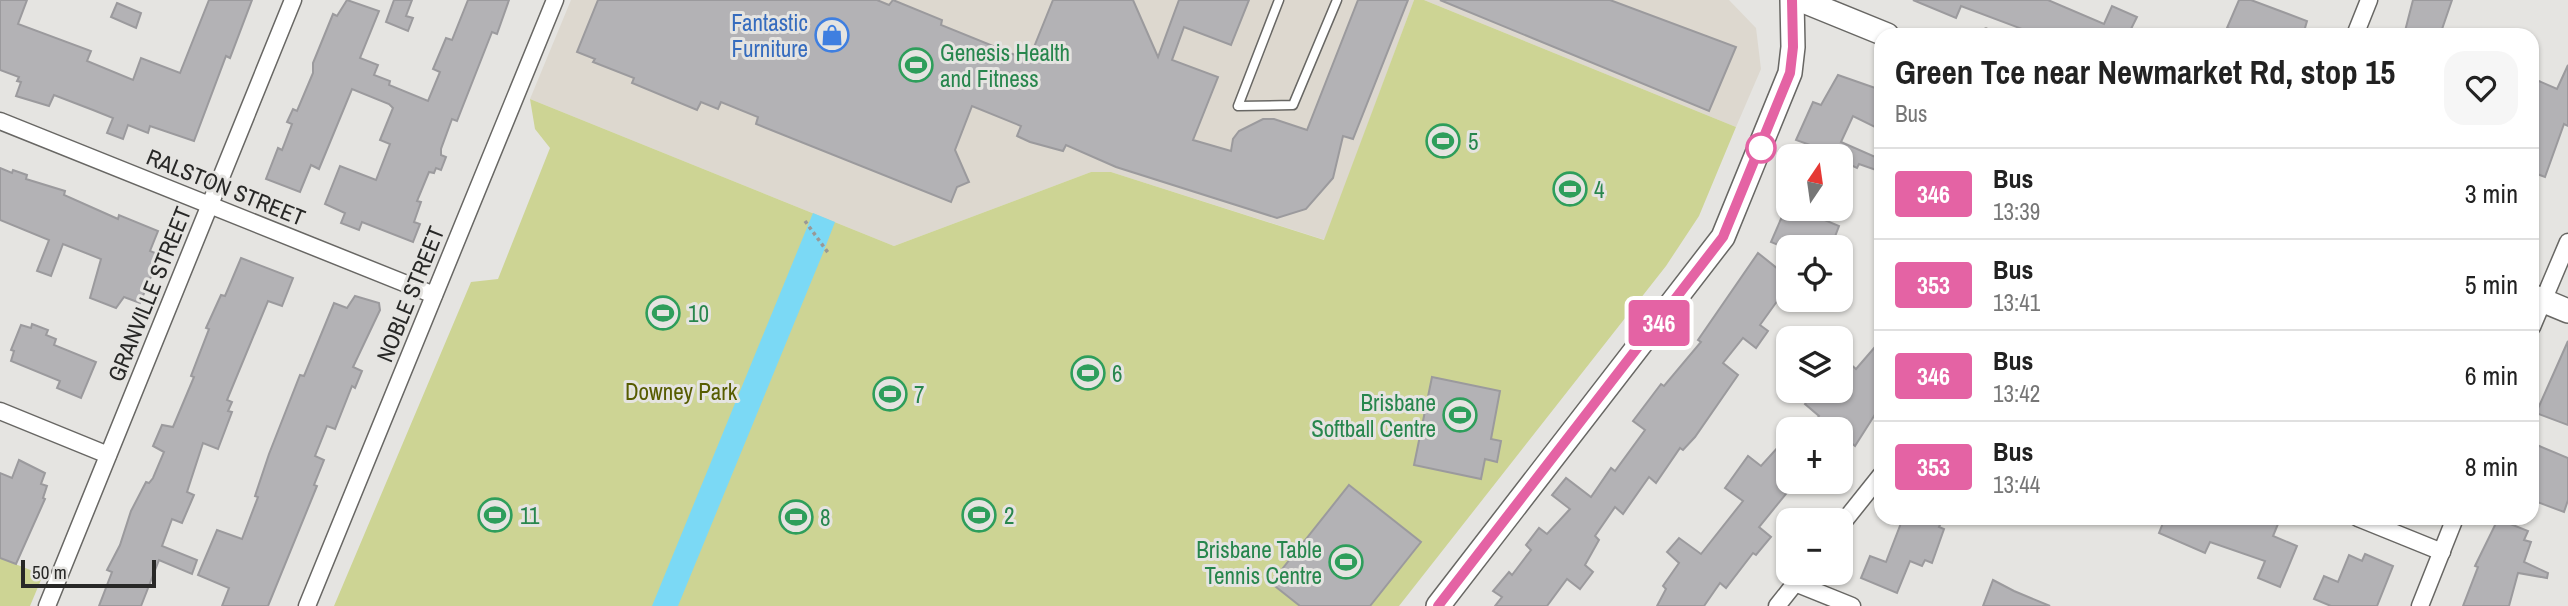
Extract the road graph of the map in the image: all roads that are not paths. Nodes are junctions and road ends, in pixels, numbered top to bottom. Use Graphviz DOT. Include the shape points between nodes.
graph roads {
  1 [pos="293,0"];
  2 [pos="555,0"];
  3 [pos="1279,0"];
  4 [pos="1337,0"];
  5 [pos="1792,0"];
  6 [pos="1801,0"];
  7 [pos="2369,0"];
  8 [pos="2358,28"];
  9 [pos="1874,30"];
  10 [pos="0,121"];
  11 [pos="210,205"];
  12 [pos="2568,242"];
  13 [pos="434,295"];
  14 [pos="2539,296"];
  15 [pos="2539,298"];
  16 [pos="2568,310"];
  17 [pos="0,411"];
  18 [pos="108,455"];
  19 [pos="1874,484"];
  20 [pos="1853,511"];
  21 [pos="2375,525"];
  22 [pos="2452,525"];
  23 [pos="2442,552"];
  24 [pos="1794,585"];
  25 [pos="1812,585"];
  26 [pos="47,606"];
  27 [pos="307,606"];
  28 [pos="1438,606"];
  29 [pos="1777,606"];
  30 [pos="1852,606"];
  31 [pos="2420,606"];
  1 -- 11 [label="street, GRANVILLE STREET"];
  2 -- 13 [label="street, NOBLE STREET"];
  3 -- 4 [label="lane" via="1237,106 1293,106"];
  5 -- 28 [label="street" via="1790,73 1723,237"];
  6 -- 9 [label="street"];
  7 -- 8 [label="street"];
  10 -- 11 [label="street, RALSTON STREET"];
  11 -- 13 [label="street, RALSTON STREET"];
  11 -- 18 [label="street, GRANVILLE STREET"];
  12 -- 14 [label="street"];
  13 -- 27 [label="street, NOBLE STREET"];
  15 -- 16 [label="street"];
  17 -- 18 [label="street"];
  18 -- 26 [label="street, GRANVILLE STREET"];
  19 -- 20 [label="street"];
  21 -- 23 [label="street"];
  22 -- 23 [label="street"];
  23 -- 31 [label="street"];
  24 -- 29 [label="street"];
  25 -- 30 [label="street"];
}
